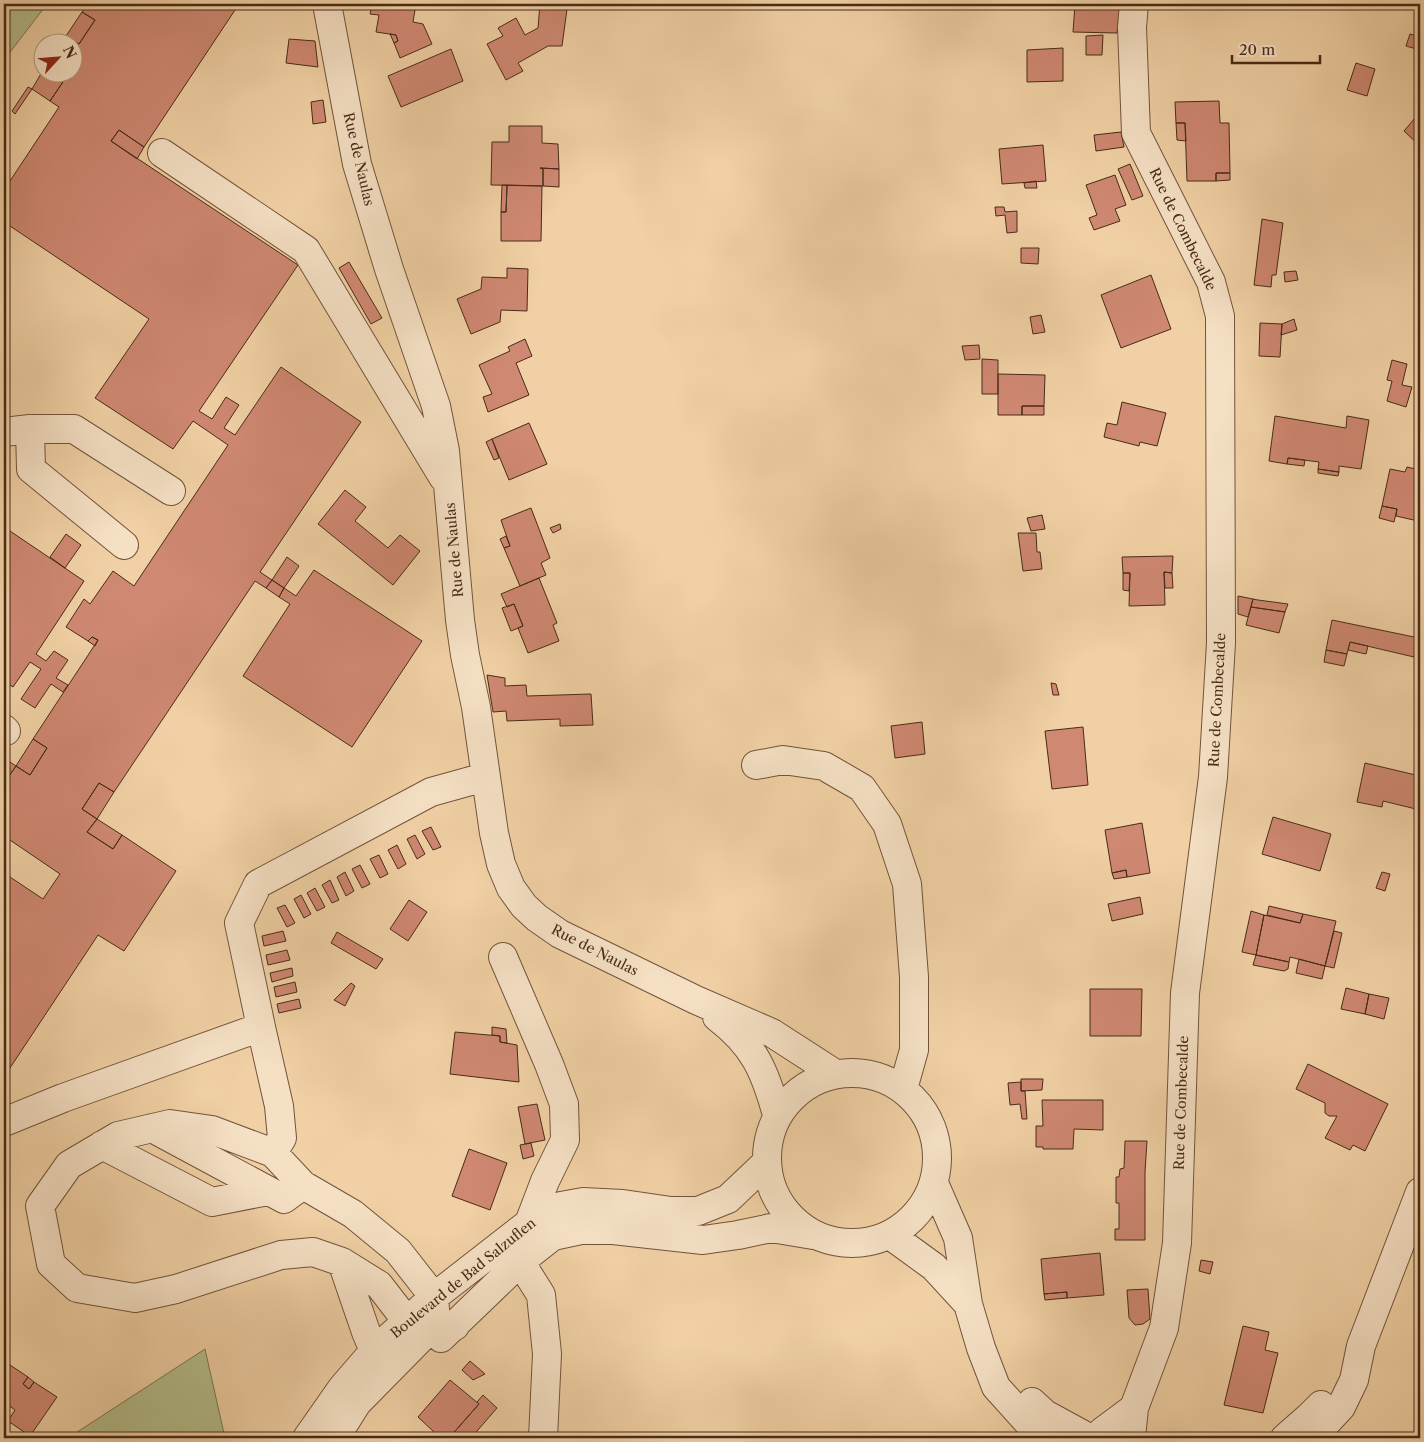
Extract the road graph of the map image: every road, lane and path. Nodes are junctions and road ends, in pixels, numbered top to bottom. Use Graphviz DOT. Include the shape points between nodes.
graph roads {
  1 [pos="312,4"];
  2 [pos="327,4"];
  3 [pos="1134,4"];
  4 [pos="338,61"];
  5 [pos="162,152"];
  6 [pos="17,431"];
  7 [pos="449,487"];
  8 [pos="171,491"];
  9 [pos="124,545"];
  10 [pos="756,764"];
  11 [pos="485,777"];
  12 [pos="503,957"];
  13 [pos="696,1000"];
  14 [pos="261,1027"];
  15 [pos="834,1073"];
  16 [pos="903,1089"];
  17 [pos="777,1115"];
  18 [pos="4,1122"];
  19 [pos="152,1128"];
  20 [pos="110,1141"];
  21 [pos="272,1153"];
  22 [pos="766,1163"];
  23 [pos="934,1183"];
  24 [pos="303,1185"];
  25 [pos="268,1190"];
  26 [pos="1420,1192"];
  27 [pos="529,1223"];
  28 [pos="813,1235"];
  29 [pos="890,1235"];
  30 [pos="514,1251"];
  31 [pos="342,1262"];
  32 [pos="434,1297"];
  33 [pos="968,1304"];
  34 [pos="416,1326"];
  35 [pos="455,1326"];
  36 [pos="1360,1346"];
  37 [pos="981,1348"];
  38 [pos="374,1350"];
  39 [pos="1134,1408"];
  40 [pos="307,1438"];
  41 [pos="335,1438"];
  42 [pos="357,1438"];
  43 [pos="542,1438"];
  44 [pos="1050,1438"];
  45 [pos="1090,1438"];
  46 [pos="1096,1438"];
  47 [pos="1130,1438"];
  48 [pos="1285,1438"];
  49 [pos="1312,1438"];
  1 -- 4 [label="street"];
  2 -- 4 [label="street, Rue de Naulas"];
  3 -- 39 [label="street, Rue de Combecalde" via="1136,133 1211,282 1220,316 1221,582 1221,643 1213,777 1185,993 1177,1243 1164,1328"];
  4 -- 7 [label="street, Rue de Naulas" via="357,164 436,406"];
  5 -- 7 [label="street" via="306,250"];
  6 -- 8 [label="street" via="74,429"];
  6 -- 9 [label="street" via="31,470"];
  7 -- 11 [label="street, Rue de Naulas" via="460,620"];
  10 -- 16 [label="street" via="783,760 824,766 862,788 887,824 907,884 914,977 914,1050"];
  11 -- 13 [label="street, Rue de Naulas" via="501,864 511,888 524,906 560,934"];
  11 -- 14 [label="street" via="431,792 258,884 239,923"];
  12 -- 27 [label="street" via="564,1104 565,1140"];
  13 -- 15 [label="street, Rue de Naulas" via="772,1033"];
  13 -- 17 [label="street, Rue de Naulas" via="734,1030 754,1054 769,1086"];
  14 -- 18 [label="street"];
  14 -- 21 [label="street" via="279,1106 282,1138"];
  15 -- 16 [label="street" via="858,1072 882,1077"];
  15 -- 17 [label="street" via="805,1086"];
  16 -- 23 [label="street" via="922,1108 934,1133 938,1160"];
  17 -- 22 [label="street" via="766,1146"];
  19 -- 20 [label="street"];
  19 -- 21 [label="street" via="170,1124 212,1130"];
  19 -- 25 [label="street"];
  20 -- 25 [label="street" via="234,1192"];
  20 -- 31 [label="street" via="69,1165 40,1206 51,1264 77,1288 135,1298 176,1289 282,1255 313,1252"];
  21 -- 24 [label="street"];
  22 -- 27 [label="street, Boulevard de Bad Salzuflen" via="728,1199 698,1211 583,1202 561,1206"];
  22 -- 28 [label="street" via="773,1192 790,1217"];
  23 -- 29 [label="street" via="924,1204 909,1222"];
  23 -- 33 [label="street" via="958,1238"];
  24 -- 25 [label="street" via="284,1199"];
  24 -- 32 [label="street" via="353,1214 398,1251"];
  26 -- 36 [label="street"];
  27 -- 30 [label="street, Boulevard de Bad Salzuflen"];
  28 -- 29 [label="street" via="838,1243 865,1243"];
  28 -- 30 [label="street, Boulevard de Bad Salzuflen" via="771,1228 703,1240 613,1230 581,1230 553,1236"];
  29 -- 33 [label="street" via="934,1267"];
  30 -- 32 [label="street, Boulevard de Bad Salzuflen"];
  30 -- 35 [label="street, Boulevard de Bad Salzuflen"];
  30 -- 43 [label="street" via="541,1294 547,1354"];
  31 -- 34 [label="street" via="379,1285"];
  31 -- 38 [label="street"];
  32 -- 34 [label="street, Boulevard de Bad Salzuflen"];
  33 -- 37 [label="street"];
  34 -- 35 [label="street"];
  34 -- 38 [label="street, Boulevard de Bad Salzuflen"];
  34 -- 41 [label="street" via="357,1403"];
  35 -- 42 [label="street, Boulevard de Bad Salzuflen" via="397,1383"];
  36 -- 48 [label="street" via="1331,1394"];
  36 -- 49 [label="street" via="1354,1380 1341,1407"];
  37 -- 44 [label="street" via="996,1387 1032,1427"];
  37 -- 45 [label="street" via="1006,1380 1045,1414"];
  38 -- 40 [label="street, Boulevard de Bad Salzuflen"];
  39 -- 46 [label="street"];
  39 -- 47 [label="street, Rue de Combecalde"];
}
